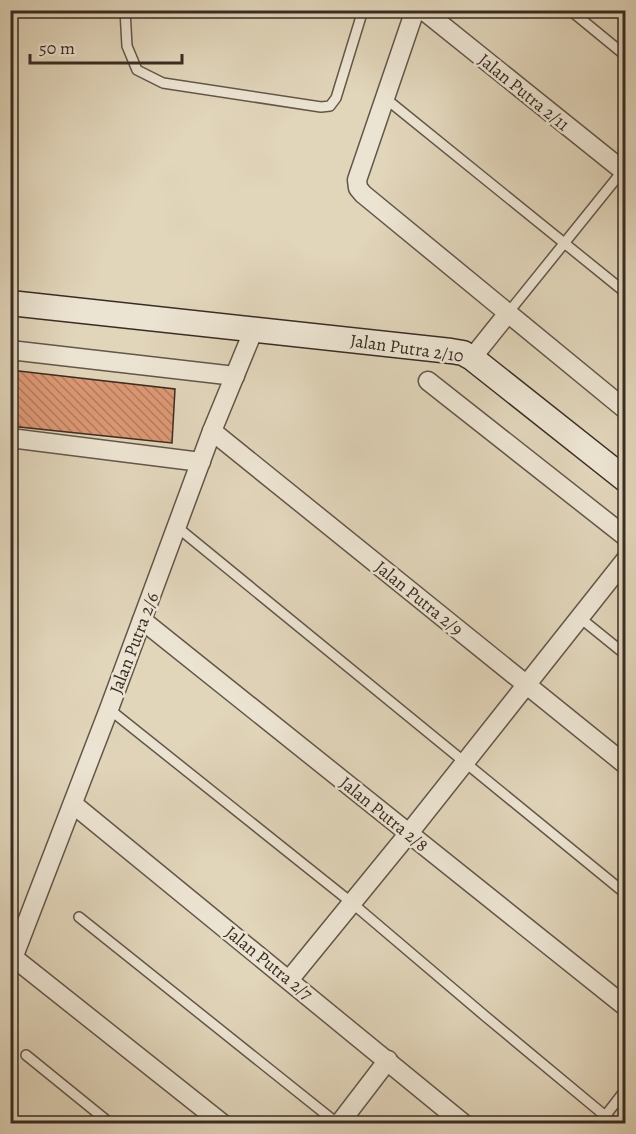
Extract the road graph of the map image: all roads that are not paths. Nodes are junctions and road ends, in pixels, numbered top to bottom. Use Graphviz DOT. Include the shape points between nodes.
graph roads {
  1 [pos="125,10"];
  2 [pos="363,10"];
  3 [pos="415,10"];
  4 [pos="423,10"];
  5 [pos="570,10"];
  6 [pos="626,56"];
  7 [pos="385,98"];
  8 [pos="624,171"];
  9 [pos="565,243"];
  10 [pos="626,293"];
  11 [pos="10,303"];
  12 [pos="508,314"];
  13 [pos="254,329"];
  14 [pos="10,350"];
  15 [pos="472,358"];
  16 [pos="235,376"];
  17 [pos="428,381"];
  18 [pos="626,410"];
  19 [pos="212,431"];
  20 [pos="10,438"];
  21 [pos="201,462"];
  22 [pos="626,480"];
  23 [pos="177,528"];
  24 [pos="626,537"];
  25 [pos="626,559"];
  26 [pos="579,617"];
  27 [pos="142,620"];
  28 [pos="626,655"];
  29 [pos="525,684"];
  30 [pos="109,709"];
  31 [pos="464,762"];
  32 [pos="626,765"];
  33 [pos="73,804"];
  34 [pos="408,833"];
  35 [pos="626,894"];
  36 [pos="352,903"];
  37 [pos="79,916"];
  38 [pos="16,937"];
  39 [pos="12,962"];
  40 [pos="289,980"];
  41 [pos="626,1007"];
  42 [pos="26,1055"];
  43 [pos="388,1060"];
  44 [pos="626,1089"];
  45 [pos="602,1120"];
  46 [pos="111,1124"];
  47 [pos="223,1124"];
  48 [pos="339,1124"];
  49 [pos="464,1124"];
  50 [pos="615,1124"];
  1 -- 2 [label="lane" via="127,46 137,70 163,83 321,107 330,106 336,98"];
  3 -- 7 [label="street"];
  4 -- 8 [label="street, Jalan Putra 2/11"];
  5 -- 6 [label="lane"];
  7 -- 9 [label="lane"];
  7 -- 12 [label="street" via="357,180 358,188"];
  8 -- 9 [label="lane"];
  9 -- 10 [label="lane"];
  9 -- 12 [label="lane"];
  11 -- 13 [label="street, Jalan Putra 2/10"];
  12 -- 15 [label="street"];
  12 -- 18 [label="street"];
  13 -- 15 [label="street, Jalan Putra 2/10" via="452,351"];
  13 -- 16 [label="street, Jalan Putra 2/6"];
  14 -- 16 [label="street"];
  15 -- 22 [label="street, Jalan Putra 2/10"];
  16 -- 19 [label="street, Jalan Putra 2/6"];
  17 -- 24 [label="street"];
  19 -- 21 [label="street, Jalan Putra 2/6"];
  19 -- 29 [label="street, Jalan Putra 2/9"];
  20 -- 21 [label="street"];
  21 -- 23 [label="street, Jalan Putra 2/6"];
  23 -- 27 [label="street, Jalan Putra 2/6"];
  23 -- 31 [label="lane"];
  25 -- 26 [label="street"];
  26 -- 28 [label="lane"];
  26 -- 29 [label="street"];
  27 -- 30 [label="street, Jalan Putra 2/6"];
  27 -- 34 [label="street, Jalan Putra 2/8"];
  29 -- 31 [label="street"];
  29 -- 32 [label="street, Jalan Putra 2/9"];
  30 -- 33 [label="street, Jalan Putra 2/6"];
  30 -- 36 [label="lane"];
  31 -- 34 [label="street"];
  31 -- 35 [label="lane"];
  33 -- 38 [label="street, Jalan Putra 2/6"];
  33 -- 40 [label="street, Jalan Putra 2/7"];
  34 -- 36 [label="street"];
  34 -- 41 [label="street, Jalan Putra 2/8"];
  36 -- 40 [label="street"];
  36 -- 45 [label="lane"];
  37 -- 48 [label="lane"];
  38 -- 39 [label="street, Jalan Putra 2/6"];
  39 -- 47 [label="street, Jalan Putra 2/6"];
  40 -- 43 [label="street, Jalan Putra 2/7"];
  42 -- 46 [label="lane"];
  43 -- 48 [label="street"];
  43 -- 49 [label="street, Jalan Putra 2/7"];
  44 -- 45 [label="lane"];
  45 -- 50 [label="lane"];
}
